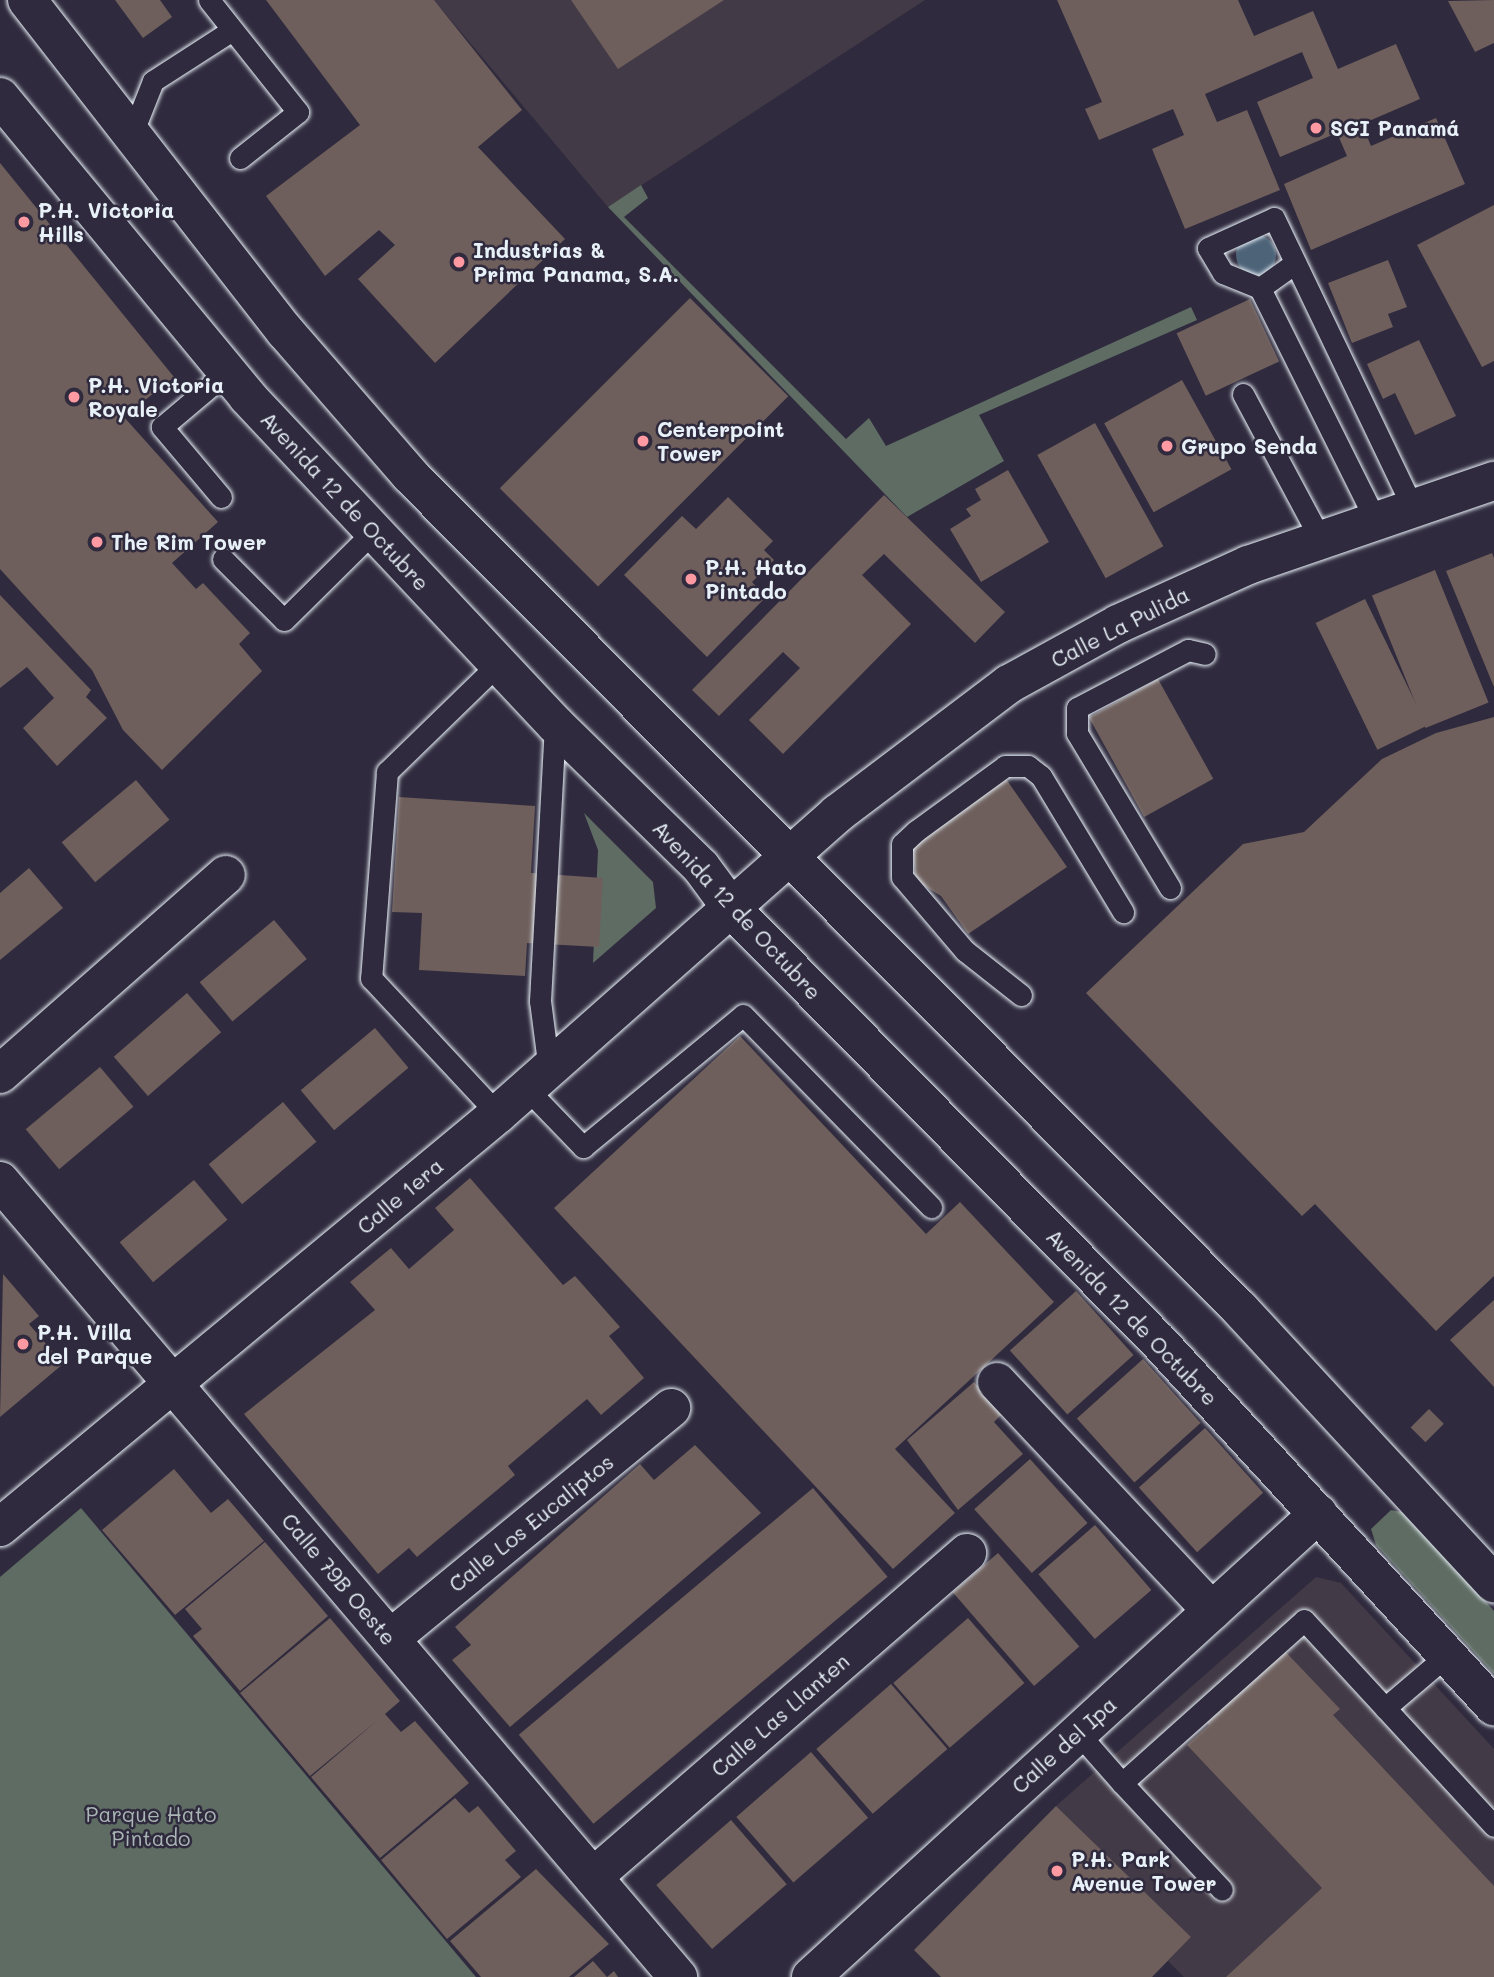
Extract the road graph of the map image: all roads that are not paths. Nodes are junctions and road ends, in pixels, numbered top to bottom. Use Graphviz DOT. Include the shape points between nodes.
graph roads {
  1 [pos="27,0"];
  2 [pos="209,0"];
  3 [pos="232,30"];
  4 [pos="0,97"];
  5 [pos="130,139"];
  6 [pos="240,158"];
  7 [pos="1295,264"];
  8 [pos="1260,288"];
  9 [pos="226,373"];
  10 [pos="1243,394"];
  11 [pos="1494,481"];
  12 [pos="221,497"];
  13 [pos="1412,506"];
  14 [pos="1374,517"];
  15 [pos="373,532"];
  16 [pos="1320,538"];
  17 [pos="223,559"];
  18 [pos="1205,654"];
  19 [pos="498,664"];
  20 [pos="555,724"];
  21 [pos="792,856"];
  22 [pos="226,875"];
  23 [pos="1170,888"];
  24 [pos="732,909"];
  25 [pos="1123,912"];
  26 [pos="1021,995"];
  27 [pos="0,1074"];
  28 [pos="538,1080"];
  29 [pos="498,1114"];
  30 [pos="0,1181"];
  31 [pos="931,1207"];
  32 [pos="997,1382"];
  33 [pos="174,1385"];
  34 [pos="671,1408"];
  35 [pos="1318,1514"];
  36 [pos="0,1527"];
  37 [pos="967,1553"];
  38 [pos="1494,1583"];
  39 [pos="1212,1611"];
  40 [pos="390,1639"];
  41 [pos="1447,1655"];
  42 [pos="1494,1706"];
  43 [pos="1385,1708"];
  44 [pos="1078,1733"];
  45 [pos="1122,1783"];
  46 [pos="1494,1826"];
  47 [pos="593,1877"];
  48 [pos="1222,1890"];
  49 [pos="678,1977"];
  50 [pos="811,1977"];
  1 -- 5 [label="main road"];
  2 -- 3 [label="lane"];
  3 -- 5 [label="lane" via="153,81"];
  3 -- 6 [label="lane" via="298,112"];
  4 -- 9 [label="main road, Avenida 12 de Octubre"];
  5 -- 21 [label="main road" via="410,475"];
  7 -- 8 [label="lane"];
  7 -- 8 [label="lane" via="1274,218 1208,248 1223,273"];
  7 -- 13 [label="lane"];
  8 -- 14 [label="lane"];
  9 -- 12 [label="lane" via="162,427"];
  9 -- 15 [label="main road, Avenida 12 de Octubre"];
  10 -- 16 [label="lane"];
  11 -- 13 [label="main road, Calle La Pulida"];
  13 -- 14 [label="main road, Calle La Pulida"];
  14 -- 16 [label="main road, Calle La Pulida"];
  15 -- 17 [label="lane" via="285,620"];
  15 -- 19 [label="main road, Avenida 12 de Octubre"];
  16 -- 21 [label="main road, Calle La Pulida" via="1118,624 1009,684 848,806"];
  18 -- 23 [label="lane" via="1188,650 1077,708 1077,733"];
  19 -- 20 [label="main road, Avenida 12 de Octubre"];
  19 -- 29 [label="lane" via="387,772 372,978"];
  20 -- 24 [label="main road, Avenida 12 de Octubre" via="701,867"];
  20 -- 28 [label="lane"];
  21 -- 24 [label="main road, Calle 1era"];
  21 -- 38 [label="main road" via="1240,1309"];
  22 -- 27 [label="main road"];
  24 -- 28 [label="main road, Calle 1era"];
  24 -- 35 [label="main road, Avenida 12 de Octubre" via="1160,1342"];
  25 -- 26 [label="lane" via="1041,776 1028,766 1005,766 915,831 902,844 902,877 965,951"];
  28 -- 29 [label="main road, Calle 1era"];
  28 -- 31 [label="lane" via="583,1147 743,1015"];
  29 -- 33 [label="main road, Calle 1era"];
  30 -- 33 [label="main road, Calle 79B Oeste"];
  32 -- 39 [label="main road"];
  33 -- 36 [label="main road, Calle 1era"];
  33 -- 40 [label="main road, Calle 79B Oeste"];
  34 -- 40 [label="main road, Calle Los Eucaliptos"];
  35 -- 39 [label="main road, Calle del Ipa"];
  35 -- 41 [label="main road, Avenida 12 de Octubre"];
  37 -- 47 [label="main road, Calle Las Llanten"];
  39 -- 44 [label="main road, Calle del Ipa"];
  40 -- 47 [label="main road, Calle 79B Oeste"];
  41 -- 42 [label="main road, Avenida 12 de Octubre"];
  41 -- 43 [label="lane"];
  43 -- 45 [label="lane" via="1304,1620"];
  43 -- 46 [label="lane"];
  44 -- 45 [label="lane"];
  44 -- 50 [label="main road, Calle del Ipa"];
  45 -- 48 [label="lane"];
  47 -- 49 [label="main road, Calle 79B Oeste"];
}
